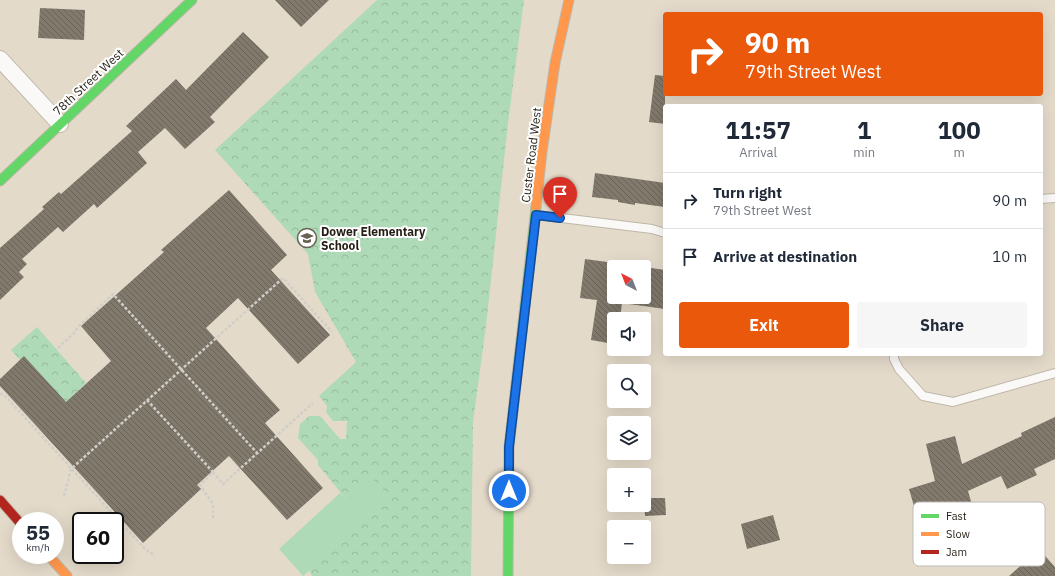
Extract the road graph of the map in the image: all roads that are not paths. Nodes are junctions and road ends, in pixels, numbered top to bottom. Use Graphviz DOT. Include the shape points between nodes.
graph roads {
  1 [pos="192,0"];
  2 [pos="569,0"];
  3 [pos="0,59"];
  4 [pos="60,124"];
  5 [pos="0,181"];
  6 [pos="1055,198"];
  7 [pos="1043,199"];
  8 [pos="536,215"];
  9 [pos="663,232"];
  10 [pos="894,356"];
  11 [pos="1055,373"];
  12 [pos="0,500"];
  13 [pos="12,514"];
  14 [pos="56,564"];
  15 [pos="67,576"];
  16 [pos="508,576"];
  1 -- 4 [label="main road, 78th Street West"];
  2 -- 8 [label="main road, Custer Road West" via="555,63"];
  3 -- 4 [label="street"];
  4 -- 5 [label="main road, 78th Street West"];
  6 -- 7 [label="lane"];
  8 -- 9 [label="lane"];
  8 -- 16 [label="main road, Custer Road West" via="509,447"];
  10 -- 11 [label="lane" via="899,369 923,396 953,402"];
  12 -- 13 [label="main road"];
  14 -- 15 [label="main road"];
}
